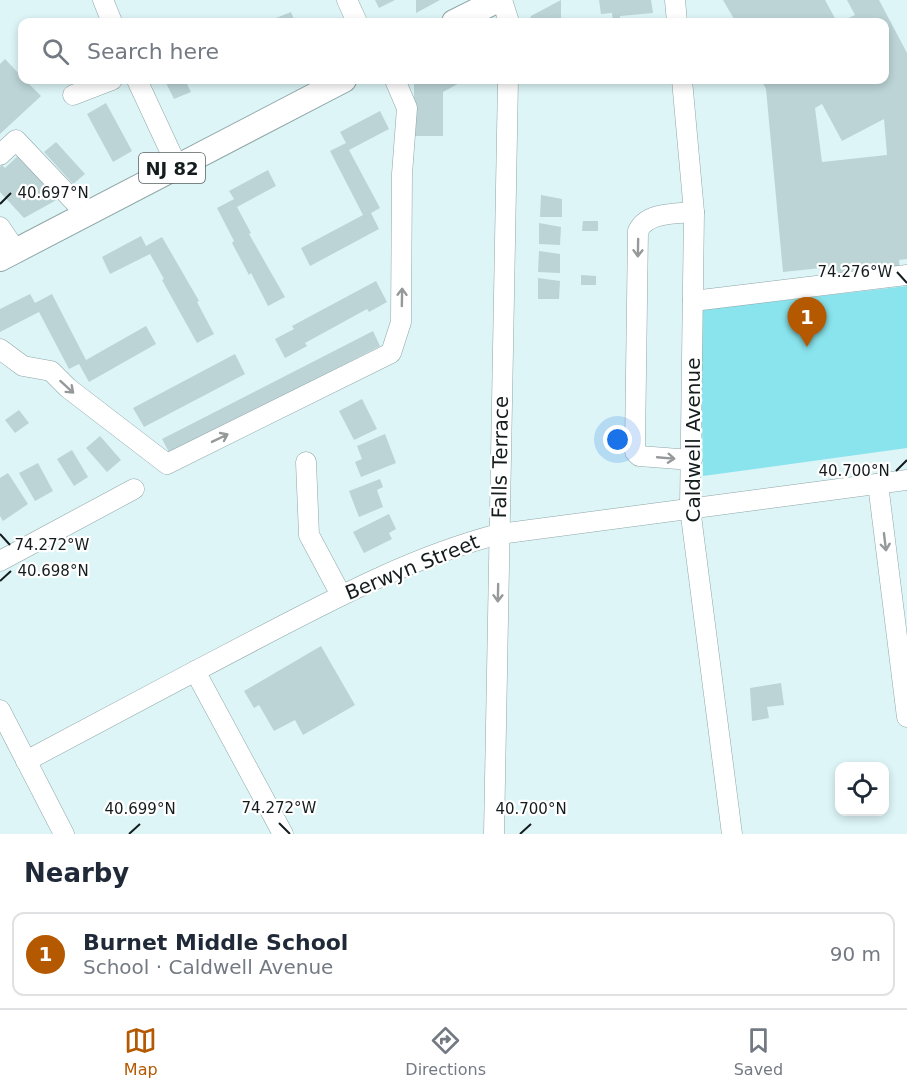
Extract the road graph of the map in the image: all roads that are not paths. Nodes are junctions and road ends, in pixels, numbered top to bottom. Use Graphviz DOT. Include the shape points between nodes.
graph roads {
  1 [pos="103,0"];
  2 [pos="347,0"];
  3 [pos="500,0"];
  4 [pos="675,0"];
  5 [pos="110,18"];
  6 [pos="355,18"];
  7 [pos="462,18"];
  8 [pos="507,18"];
  9 [pos="677,18"];
  10 [pos="102,84"];
  11 [pos="138,84"];
  12 [pos="337,84"];
  13 [pos="397,84"];
  14 [pos="508,84"];
  15 [pos="682,84"];
  16 [pos="73,95"];
  17 [pos="0,155"];
  18 [pos="177,166"];
  19 [pos="694,212"];
  20 [pos="86,214"];
  21 [pos="0,227"];
  22 [pos="8,255"];
  23 [pos="907,275"];
  24 [pos="693,301"];
  25 [pos="0,349"];
  26 [pos="692,460"];
  27 [pos="306,462"];
  28 [pos="907,480"];
  29 [pos="878,484"];
  30 [pos="134,489"];
  31 [pos="690,508"];
  32 [pos="499,534"];
  33 [pos="0,561"];
  34 [pos="341,595"];
  35 [pos="195,671"];
  36 [pos="0,710"];
  37 [pos="907,717"];
  38 [pos="26,762"];
  39 [pos="64,834"];
  40 [pos="282,834"];
  41 [pos="494,834"];
  42 [pos="732,834"];
  1 -- 5 [label="street"];
  2 -- 6 [label="street"];
  3 -- 7 [label="main road"];
  3 -- 8 [label="street"];
  4 -- 9 [label="street"];
  10 -- 16 [label="street"];
  11 -- 18 [label="street"];
  12 -- 18 [label="main road, NJ 82"];
  25 -- 13 [label="street, one-way" via="23,366 51,371 167,465 391,354 401,322 402,174 407,108"];
  14 -- 32 [label="street, Falls Terrace"];
  15 -- 19 [label="street, Caldwell Avenue"];
  17 -- 20 [label="street" via="16,140"];
  18 -- 20 [label="main road, NJ 82"];
  19 -- 24 [label="street, Caldwell Avenue"];
  19 -- 26 [label="street, one-way" via="650,218 638,231 634,444 639,456"];
  20 -- 22 [label="main road, NJ 82"];
  21 -- 22 [label="street"];
  23 -- 24 [label="street"];
  24 -- 26 [label="street, Caldwell Avenue"];
  26 -- 31 [label="street, Caldwell Avenue"];
  27 -- 34 [label="street" via="309,535"];
  28 -- 29 [label="street, Berwyn Street"];
  29 -- 31 [label="street, Berwyn Street"];
  29 -- 37 [label="street, one-way"];
  30 -- 33 [label="street"];
  31 -- 32 [label="street, Berwyn Street"];
  31 -- 42 [label="street, Caldwell Avenue"];
  32 -- 34 [label="street, Berwyn Street" via="421,560"];
  32 -- 41 [label="street, Falls Terrace, one-way"];
  34 -- 35 [label="street, Berwyn Street"];
  35 -- 38 [label="street, Berwyn Street"];
  35 -- 40 [label="street"];
  36 -- 38 [label="street"];
  38 -- 39 [label="street"];
}
